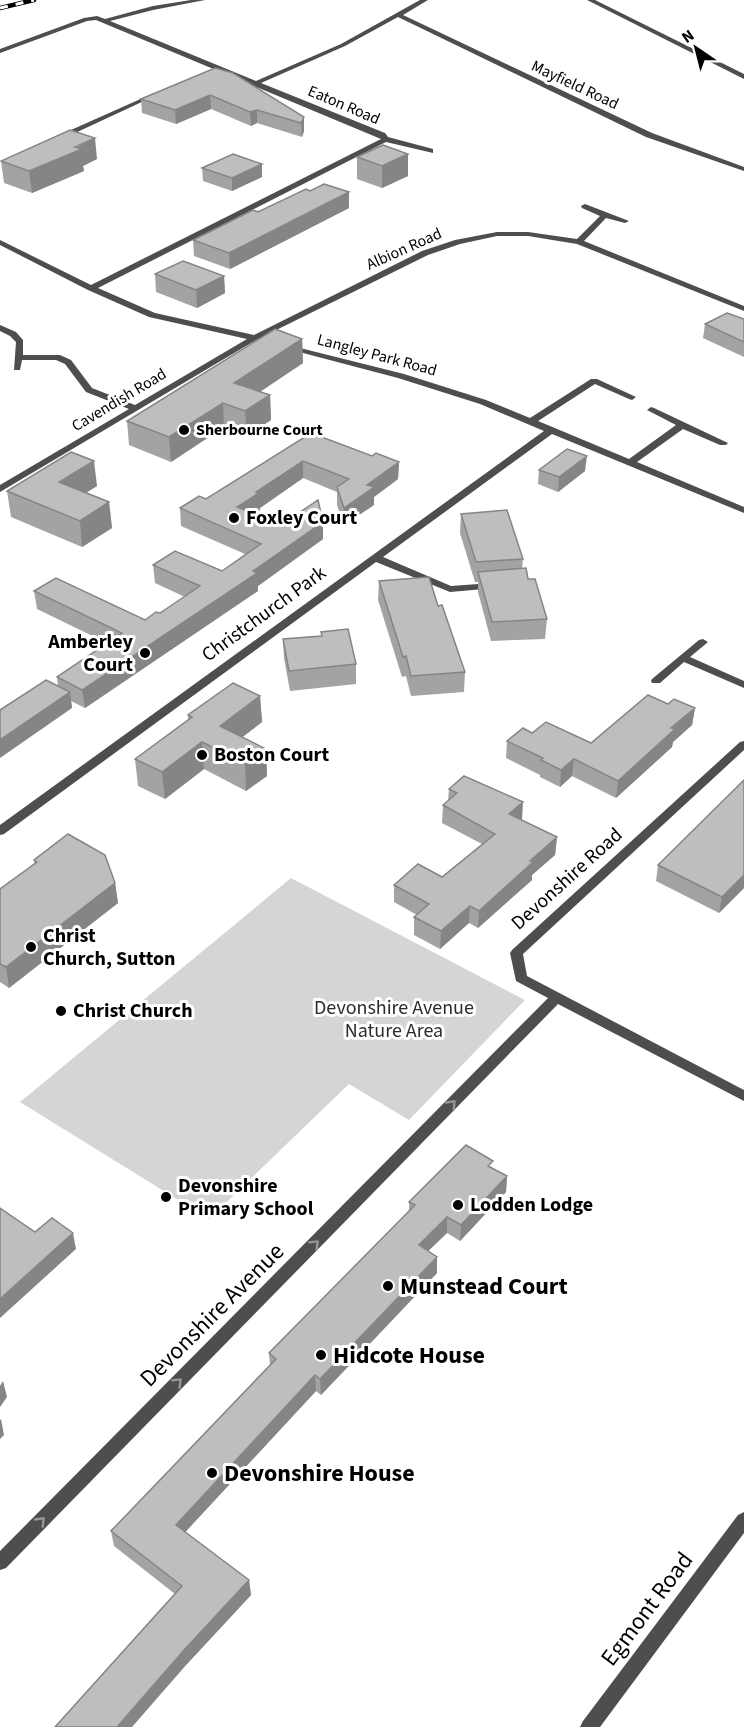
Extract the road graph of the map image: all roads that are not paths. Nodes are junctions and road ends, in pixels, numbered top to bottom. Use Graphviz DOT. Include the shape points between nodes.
graph roads {
  1 [pos="202,0"];
  2 [pos="425,0"];
  3 [pos="591,0"];
  4 [pos="398,15"];
  5 [pos="104,21"];
  6 [pos="0,51"];
  7 [pos="221,68"];
  8 [pos="210,72"];
  9 [pos="744,77"];
  10 [pos="256,83"];
  11 [pos="169,89"];
  12 [pos="385,140"];
  13 [pos="48,142"];
  14 [pos="430,151"];
  15 [pos="744,169"];
  16 [pos="585,206"];
  17 [pos="605,215"];
  18 [pos="625,221"];
  19 [pos="0,242"];
  20 [pos="579,242"];
  21 [pos="90,288"];
  22 [pos="744,309"];
  23 [pos="0,328"];
  24 [pos="254,338"];
  25 [pos="265,340"];
  26 [pos="276,343"];
  27 [pos="580,375"];
  28 [pos="594,381"];
  29 [pos="632,397"];
  30 [pos="135,408"];
  31 [pos="651,410"];
  32 [pos="532,421"];
  33 [pos="682,425"];
  34 [pos="552,429"];
  35 [pos="723,443"];
  36 [pos="631,462"];
  37 [pos="0,489"];
  38 [pos="744,510"];
  39 [pos="374,557"];
  40 [pos="506,584"];
  41 [pos="702,642"];
  42 [pos="683,658"];
  43 [pos="656,681"];
  44 [pos="744,685"];
  45 [pos="744,744"];
  46 [pos="0,831"];
  47 [pos="557,997"];
  48 [pos="744,1096"];
  49 [pos="744,1520"];
  50 [pos="0,1562"];
  51 [pos="589,1727"];
  1 -- 5 [label="street"];
  2 -- 4 [label="street"];
  3 -- 9 [label="street"];
  4 -- 10 [label="street" via="343,45"];
  4 -- 15 [label="street, Mayfield Road" via="649,135"];
  5 -- 6 [label="street, Eaton Road" via="86,19"];
  5 -- 7 [label="street, Eaton Road"];
  7 -- 8 [label="street"];
  7 -- 10 [label="street, Eaton Road"];
  10 -- 12 [label="street, Eaton Road" via="382,135"];
  11 -- 13 [label="street"];
  12 -- 14 [label="street"];
  12 -- 21 [label="street, Eaton Road"];
  16 -- 17 [label="street"];
  17 -- 18 [label="street"];
  17 -- 20 [label="street"];
  19 -- 21 [label="street"];
  20 -- 22 [label="street, Albion Road"];
  20 -- 24 [label="street, Albion Road" via="528,234 496,234 458,242 425,253"];
  21 -- 24 [label="street" via="152,315"];
  23 -- 30 [label="street" via="20,342 17,363 57,357 68,362 89,390"];
  24 -- 25 [label="street"];
  24 -- 30 [label="street, Cavendish Road"];
  26 -- 32 [label="street, Langley Park Road" via="411,379"];
  27 -- 28 [label="street"];
  28 -- 29 [label="street"];
  28 -- 32 [label="street"];
  30 -- 37 [label="street, Cavendish Road"];
  31 -- 33 [label="street"];
  32 -- 34 [label="street, Langley Park Road"];
  33 -- 35 [label="street"];
  33 -- 36 [label="street"];
  34 -- 36 [label="street, Langley Park Road"];
  34 -- 39 [label="street, Christchurch Park"];
  36 -- 38 [label="street, Langley Park Road"];
  39 -- 40 [label="street" via="450,589"];
  39 -- 46 [label="street, Christchurch Park"];
  41 -- 42 [label="street"];
  42 -- 43 [label="street"];
  42 -- 44 [label="street"];
  45 -- 47 [label="street, Devonshire Road" via="516,953 521,978"];
  47 -- 48 [label="street, Devonshire Road"];
  50 -- 47 [label="street, Devonshire Avenue, one-way"];
  49 -- 51 [label="street, Egmont Road"];
}
